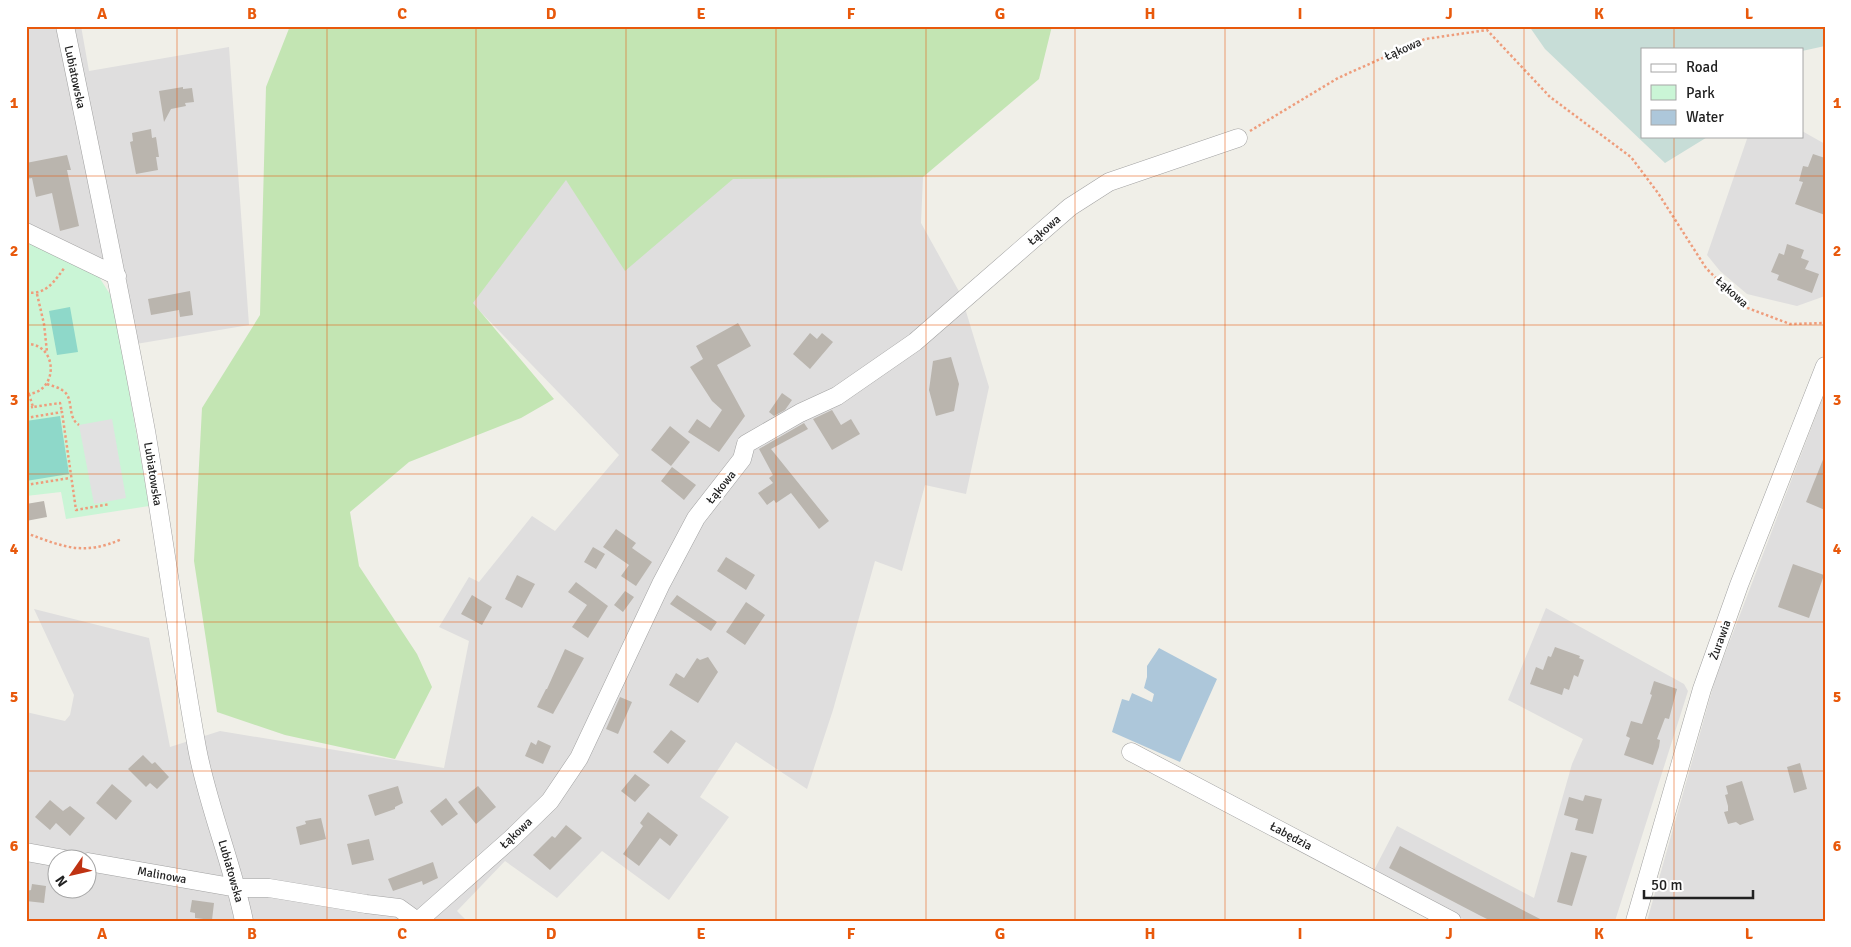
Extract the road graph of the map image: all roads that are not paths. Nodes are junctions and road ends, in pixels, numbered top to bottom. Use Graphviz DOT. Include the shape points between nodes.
graph roads {
  1 [pos="65,26"];
  2 [pos="1238,138"];
  3 [pos="26,232"];
  4 [pos="117,276"];
  5 [pos="1825,366"];
  6 [pos="1131,752"];
  7 [pos="26,852"];
  8 [pos="48,856"];
  9 [pos="98,864"];
  10 [pos="237,888"];
  11 [pos="244,921"];
  12 [pos="417,921"];
  13 [pos="1452,921"];
  14 [pos="1635,921"];
  1 -- 4 [label="street, Lubiatowska"];
  2 -- 12 [label="street, Łąkowa" via="1109,182 1070,207 915,342 837,396 746,444 742,459 696,518 661,584 579,758 550,801"];
  3 -- 4 [label="street"];
  4 -- 10 [label="street, Lubiatowska" via="198,750 211,806"];
  5 -- 14 [label="street, Żurawia" via="1702,688"];
  6 -- 13 [label="street, Łabędzia"];
  7 -- 8 [label="street"];
  9 -- 10 [label="street, Malinowa"];
  10 -- 11 [label="street, Lubiatowska"];
  10 -- 12 [label="street, Łąkowa" via="268,888 399,908"];
}
